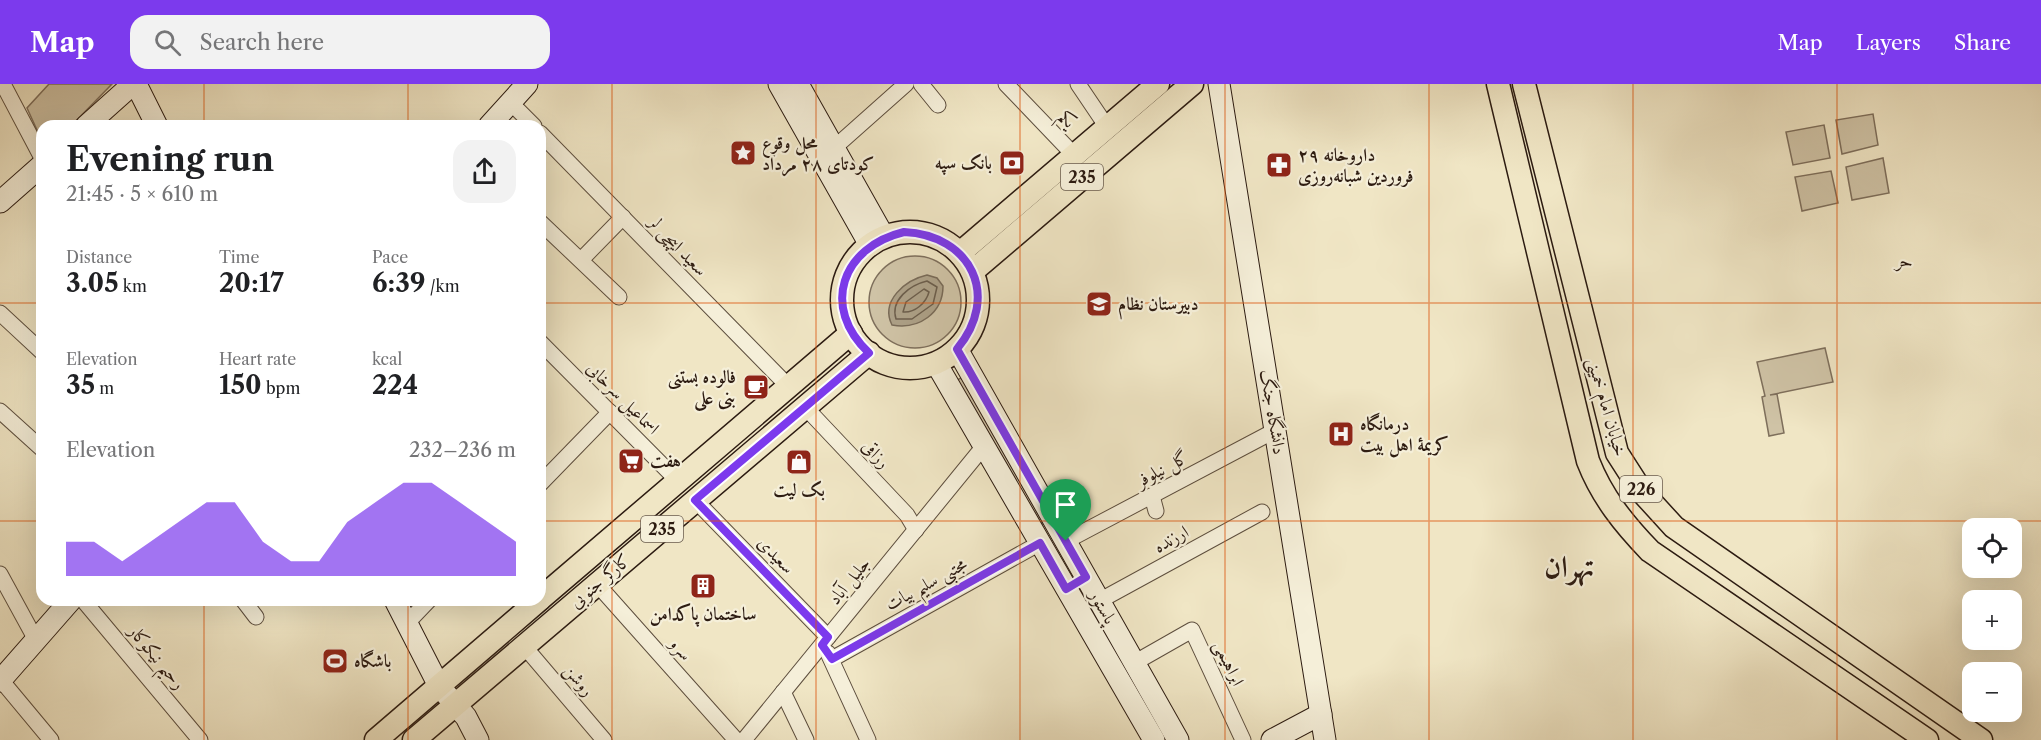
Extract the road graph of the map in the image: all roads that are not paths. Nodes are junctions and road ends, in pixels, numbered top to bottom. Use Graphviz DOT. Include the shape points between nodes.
graph roads {
  1 [pos="3,84"];
  2 [pos="134,84"];
  3 [pos="527,84"];
  4 [pos="779,84"];
  5 [pos="798,84"];
  6 [pos="906,84"];
  7 [pos="921,84"];
  8 [pos="1006,84"];
  9 [pos="1078,84"];
  10 [pos="1158,84"];
  11 [pos="1192,84"];
  12 [pos="1219,84"];
  13 [pos="1498,84"];
  14 [pos="1524,84"];
  15 [pos="510,102"];
  16 [pos="938,105"];
  17 [pos="93,120"];
  18 [pos="154,120"];
  19 [pos="494,120"];
  20 [pos="528,120"];
  21 [pos="1107,127"];
  22 [pos="546,139"];
  23 [pos="36,147"];
  24 [pos="834,148"];
  25 [pos="1074,155"];
  26 [pos="36,170"];
  27 [pos="0,202"];
  28 [pos="623,218"];
  29 [pos="546,228"];
  30 [pos="877,241"];
  31 [pos="581,260"];
  32 [pos="966,262"];
  33 [pos="619,297"];
  34 [pos="0,313"];
  35 [pos="851,333"];
  36 [pos="36,346"];
  37 [pos="546,348"];
  38 [pos="957,349"];
  39 [pos="869,353"];
  40 [pos="936,363"];
  41 [pos="789,387"];
  42 [pos="805,406"];
  43 [pos="0,411"];
  44 [pos="610,412"];
  45 [pos="1276,430"];
  46 [pos="36,444"];
  47 [pos="984,446"];
  48 [pos="546,478"];
  49 [pos="678,481"];
  50 [pos="695,500"];
  51 [pos="1262,513"];
  52 [pos="916,530"];
  53 [pos="1066,541"];
  54 [pos="1040,543"];
  55 [pos="0,574"];
  56 [pos="1086,577"];
  57 [pos="597,584"];
  58 [pos="1066,589"];
  59 [pos="546,595"];
  60 [pos="1099,601"];
  61 [pos="66,606"];
  62 [pos="88,606"];
  63 [pos="248,606"];
  64 [pos="398,606"];
  65 [pos="423,606"];
  66 [pos="533,606"];
  67 [pos="256,617"];
  68 [pos="407,623"];
  69 [pos="36,640"];
  70 [pos="825,641"];
  71 [pos="524,646"];
  72 [pos="832,659"];
  73 [pos="1865,659"];
  74 [pos="1134,663"];
  75 [pos="0,680"];
  76 [pos="1845,684"];
  77 [pos="439,686"];
  78 [pos="783,692"];
  79 [pos="455,705"];
  80 [pos="1321,714"];
  81 [pos="1324,739"];
  82 [pos="51,740"];
  83 [pos="200,740"];
  84 [pos="375,740"];
  85 [pos="414,740"];
  86 [pos="478,740"];
  87 [pos="604,740"];
  88 [pos="736,740"];
  89 [pos="744,740"];
  90 [pos="806,740"];
  91 [pos="868,740"];
  92 [pos="1154,740"];
  93 [pos="1178,740"];
  94 [pos="1243,740"];
  95 [pos="1272,740"];
  96 [pos="1927,740"];
  97 [pos="1981,740"];
  1 -- 23 [label="street"];
  2 -- 17 [label="main road"];
  2 -- 18 [label="main road"];
  3 -- 15 [label="main road"];
  4 -- 30 [label="main road"];
  5 -- 24 [label="main road"];
  6 -- 24 [label="street"];
  7 -- 16 [label="street"];
  8 -- 25 [label="street, یکم"];
  9 -- 21 [label="street"];
  10 -- 21 [label="main road, 235"];
  11 -- 32 [label="main road, 235"];
  12 -- 45 [label="main road, دانشگاه جنگ"];
  13 -- 76 [label="main road, خیابان امام خمینی / 226" via="1588,461 1599,487 1650,551"];
  14 -- 73 [label="main road, خیابان امام خمینی / 226" via="1617,453 1642,492 1674,527"];
  15 -- 19 [label="main road"];
  15 -- 20 [label="street"];
  21 -- 25 [label="main road, 235"];
  22 -- 28 [label="street, سعید ایپچی لر"];
  24 -- 30 [label="main road"];
  25 -- 32 [label="main road, 235"];
  26 -- 27 [label="main road"];
  28 -- 31 [label="street"];
  28 -- 41 [label="street, سعید ایپچی لر"];
  29 -- 31 [label="street"];
  30 -- 32 [label="main road" via="904,232 924,233 943,240"];
  30 -- 35 [label="main road" via="855,260 845,280 844,312"];
  31 -- 33 [label="street"];
  32 -- 38 [label="main road" via="978,300 969,335"];
  34 -- 36 [label="street"];
  35 -- 39 [label="main road"];
  35 -- 41 [label="main road, کارگر جنوبی / 235"];
  37 -- 44 [label="street, اسماعیل سرخابی"];
  38 -- 40 [label="main road"];
  38 -- 53 [label="main road, پاستور"];
  39 -- 40 [label="main road" via="908,368"];
  39 -- 42 [label="main road, کارگر جنوبی / 235"];
  40 -- 47 [label="main road, پاستور"];
  41 -- 49 [label="main road, کارگر جنوبی / 235"];
  42 -- 50 [label="main road, کارگر جنوبی / 235"];
  42 -- 52 [label="street, رزاقی" via="907,515"];
  43 -- 46 [label="street"];
  44 -- 48 [label="street"];
  44 -- 49 [label="street, اسماعیل سرخابی"];
  45 -- 53 [label="street, گل نیلوفر" via="1154,503"];
  45 -- 80 [label="main road, دانشگاه جنگ"];
  47 -- 52 [label="street, جلیل آباد"];
  47 -- 54 [label="main road, پاستور"];
  49 -- 59 [label="main road, کارگر جنوبی / 235"];
  50 -- 57 [label="main road, کارگر جنوبی / 235"];
  50 -- 70 [label="street, سعیدی"];
  51 -- 60 [label="street, ارزنده"];
  52 -- 70 [label="street, جلیل آباد"];
  53 -- 56 [label="main road, پاستور"];
  54 -- 58 [label="main road, پاستور"];
  54 -- 72 [label="street, مجتبی سلیم بیات"];
  55 -- 69 [label="street"];
  56 -- 58 [label="main road"];
  56 -- 60 [label="main road, پاستور"];
  57 -- 71 [label="main road, کارگر جنوبی / 235"];
  57 -- 88 [label="street, سرو"];
  58 -- 92 [label="main road, پاستور"];
  60 -- 74 [label="main road, پاستور"];
  61 -- 69 [label="main road"];
  62 -- 83 [label="street, رحیم نیکوکار"];
  63 -- 67 [label="street"];
  64 -- 68 [label="main road"];
  65 -- 68 [label="street"];
  66 -- 77 [label="main road, کارگر جنوبی / 235"];
  68 -- 77 [label="main road"];
  69 -- 75 [label="main road"];
  70 -- 72 [label="street, سعیدی"];
  70 -- 78 [label="street, جلیل آباد"];
  71 -- 79 [label="main road, کارگر جنوبی / 235"];
  71 -- 87 [label="street, روشن"];
  72 -- 91 [label="street, سعیدی"];
  73 -- 76 [label="main road" via="1866,673 1860,683"];
  73 -- 97 [label="main road, خیابان امام خمینی / 226"];
  74 -- 93 [label="main road, پاستور"];
  74 -- 94 [label="street, ابراهیمی" via="1192,630"];
  75 -- 82 [label="street"];
  76 -- 96 [label="main road, خیابان امام خمینی / 226"];
  77 -- 79 [label="main road"];
  77 -- 84 [label="main road, کارگر جنوبی / 235"];
  78 -- 89 [label="street, جلیل آباد"];
  78 -- 90 [label="street"];
  79 -- 85 [label="main road, کارگر جنوبی / 235"];
  79 -- 86 [label="main road"];
  80 -- 81 [label="main road, دانشگاه جنگ"];
  80 -- 95 [label="main road"];
}
